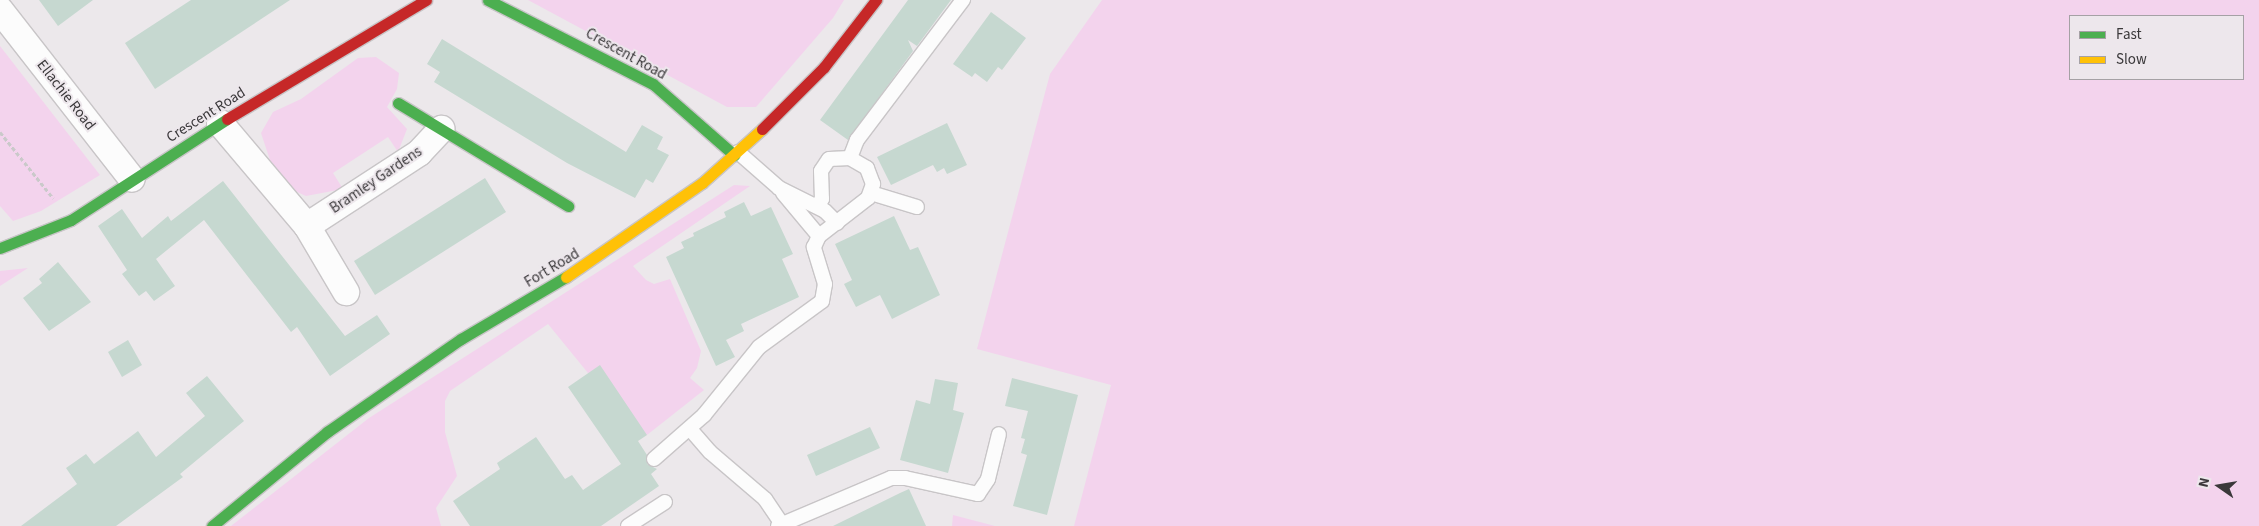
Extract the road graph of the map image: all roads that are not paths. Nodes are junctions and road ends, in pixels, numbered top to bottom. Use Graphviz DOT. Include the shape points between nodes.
graph roads {
  1 [pos="426,0"];
  2 [pos="489,0"];
  3 [pos="876,0"];
  4 [pos="963,0"];
  5 [pos="0,10"];
  6 [pos="398,102"];
  7 [pos="220,123"];
  8 [pos="441,129"];
  9 [pos="736,153"];
  10 [pos="850,158"];
  11 [pos="132,179"];
  12 [pos="780,188"];
  13 [pos="871,193"];
  14 [pos="568,206"];
  15 [pos="817,206"];
  16 [pos="917,207"];
  17 [pos="837,223"];
  18 [pos="307,226"];
  19 [pos="819,236"];
  20 [pos="0,248"];
  21 [pos="346,292"];
  22 [pos="690,429"];
  23 [pos="999,434"];
  24 [pos="654,459"];
  25 [pos="665,502"];
  26 [pos="780,525"];
  27 [pos="212,526"];
  28 [pos="628,526"];
  1 -- 7 [label="street, Crescent Road"];
  2 -- 9 [label="street, Crescent Road" via="653,84"];
  3 -- 9 [label="street, Fort Road" via="824,67"];
  4 -- 10 [label="lane" via="857,140"];
  5 -- 11 [label="street, Ellachie Road"];
  6 -- 8 [label="street"];
  7 -- 11 [label="street, Crescent Road"];
  7 -- 18 [label="street"];
  8 -- 14 [label="street"];
  8 -- 18 [label="street, Bramley Gardens" via="419,153"];
  9 -- 12 [label="lane"];
  9 -- 27 [label="street, Fort Road" via="596,260 461,339 327,432"];
  10 -- 13 [label="lane" via="868,170"];
  10 -- 15 [label="lane" via="835,157 824,165 820,177 822,199"];
  11 -- 20 [label="street, Crescent Road" via="70,220 38,236"];
  12 -- 15 [label="lane"];
  12 -- 19 [label="lane"];
  13 -- 16 [label="lane"];
  13 -- 17 [label="lane" via="858,209"];
  15 -- 17 [label="lane"];
  17 -- 19 [label="lane"];
  18 -- 21 [label="street"];
  19 -- 22 [label="lane" via="814,253 825,284 822,301 758,347"];
  22 -- 24 [label="lane"];
  22 -- 26 [label="lane" via="706,449 765,499"];
  23 -- 26 [label="lane" via="988,478 978,494 906,478 890,478"];
  25 -- 28 [label="lane"];
}
